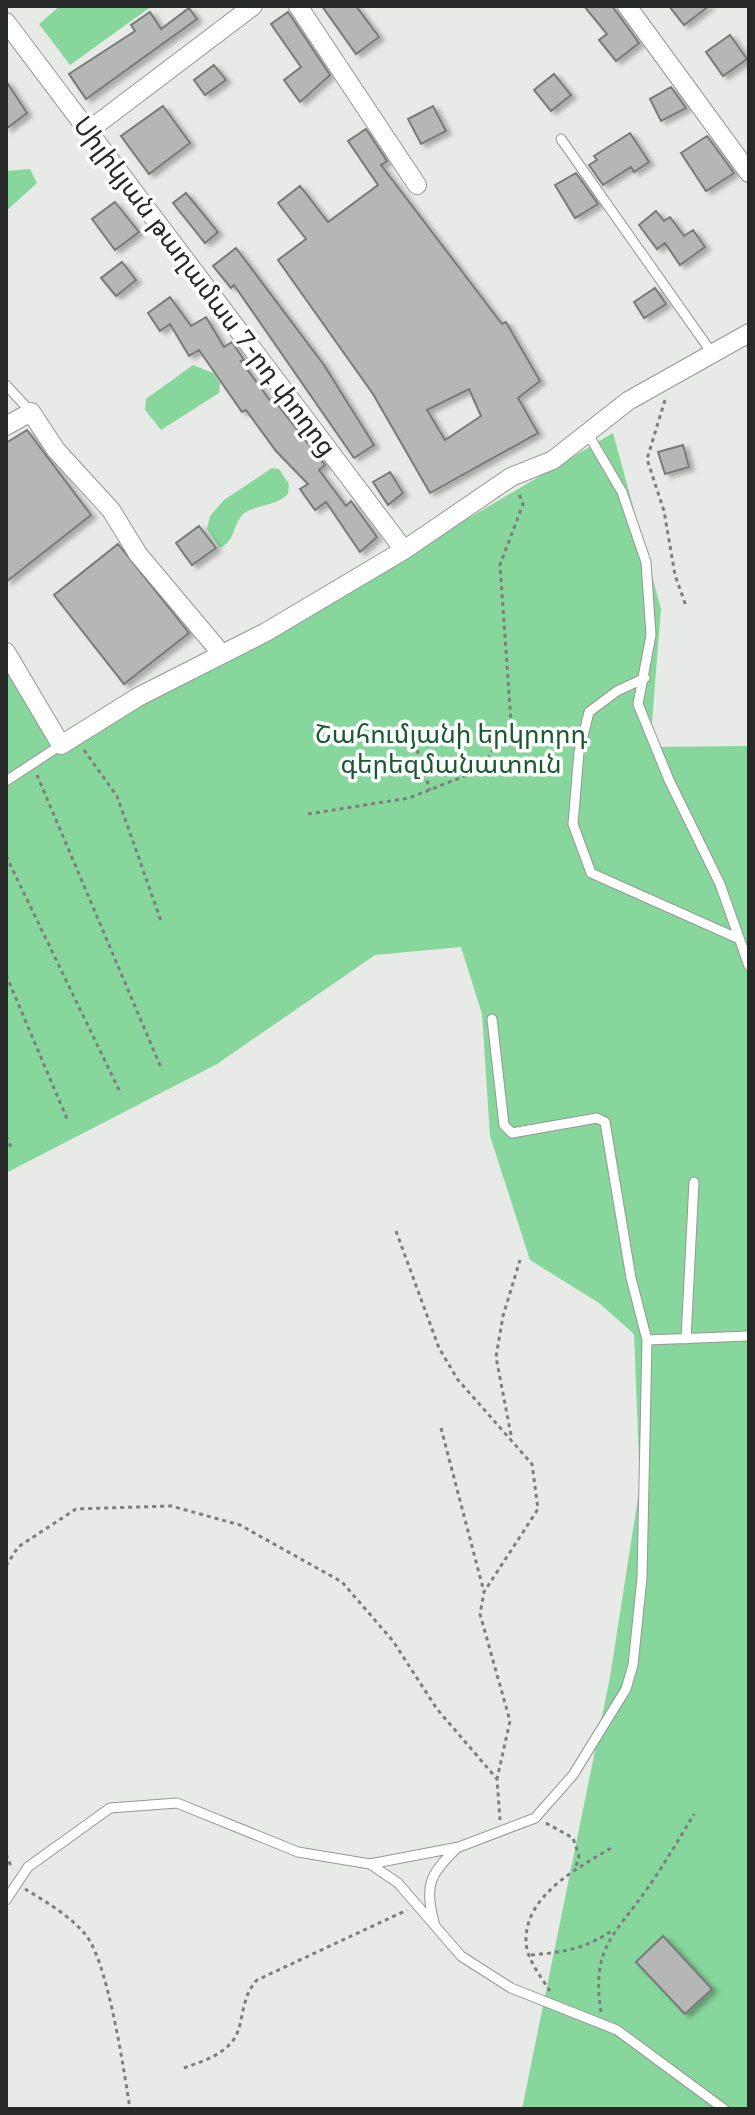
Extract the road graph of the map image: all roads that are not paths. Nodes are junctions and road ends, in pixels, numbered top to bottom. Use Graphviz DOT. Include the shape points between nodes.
graph roads {
  1 [pos="253,6"];
  2 [pos="298,6"];
  3 [pos="627,6"];
  4 [pos="6,22"];
  5 [pos="88,131"];
  6 [pos="561,139"];
  7 [pos="749,173"];
  8 [pos="417,185"];
  9 [pos="749,333"];
  10 [pos="712,353"];
  11 [pos="6,385"];
  12 [pos="31,412"];
  13 [pos="8,422"];
  14 [pos="588,434"];
  15 [pos="404,550"];
  16 [pos="6,652"];
  17 [pos="221,653"];
  18 [pos="645,678"];
  19 [pos="68,741"];
  20 [pos="6,781"];
  21 [pos="737,938"];
  22 [pos="749,966"];
  23 [pos="492,1019"];
  24 [pos="694,1182"];
  25 [pos="749,1336"];
  26 [pos="686,1339"];
  27 [pos="647,1340"];
  28 [pos="459,1847"];
  29 [pos="370,1864"];
  30 [pos="6,1900"];
  31 [pos="435,1925"];
  32 [pos="724,2109"];
  1 -- 5 [label="street"];
  2 -- 8 [label="street"];
  3 -- 7 [label="street"];
  4 -- 5 [label="street, Սիլիկյան թաղամաս 7-րդ փողոց"];
  5 -- 15 [label="street, Սիլիկյան թաղամաս 7-րդ փողոց"];
  6 -- 10 [label="lane"];
  9 -- 10 [label="street"];
  10 -- 14 [label="street" via="628,401"];
  11 -- 12 [label="lane"];
  12 -- 13 [label="street"];
  12 -- 17 [label="street" via="65,462 111,510 138,554"];
  14 -- 15 [label="street" via="553,460 511,477"];
  14 -- 18 [label="lane" via="622,492 646,562 651,635"];
  15 -- 17 [label="street"];
  16 -- 19 [label="street"];
  17 -- 19 [label="street"];
  18 -- 21 [label="lane" via="638,704 720,884"];
  18 -- 21 [label="lane" via="589,712 579,752 573,824 577,836 591,873"];
  19 -- 20 [label="lane"];
  21 -- 22 [label="lane"];
  23 -- 27 [label="lane" via="504,1125 512,1133 597,1118 605,1122"];
  24 -- 26 [label="lane"];
  25 -- 26 [label="lane"];
  26 -- 27 [label="lane"];
  27 -- 28 [label="lane" via="642,1578 626,1689 573,1775 535,1818"];
  28 -- 29 [label="lane"];
  28 -- 31 [label="lane" via="435,1869 431,1882 427,1896"];
  29 -- 30 [label="lane" via="298,1852 177,1803 110,1808 28,1867"];
  29 -- 31 [label="lane" via="398,1883"];
  31 -- 32 [label="lane" via="461,1956 511,1988 603,2023"];
}
